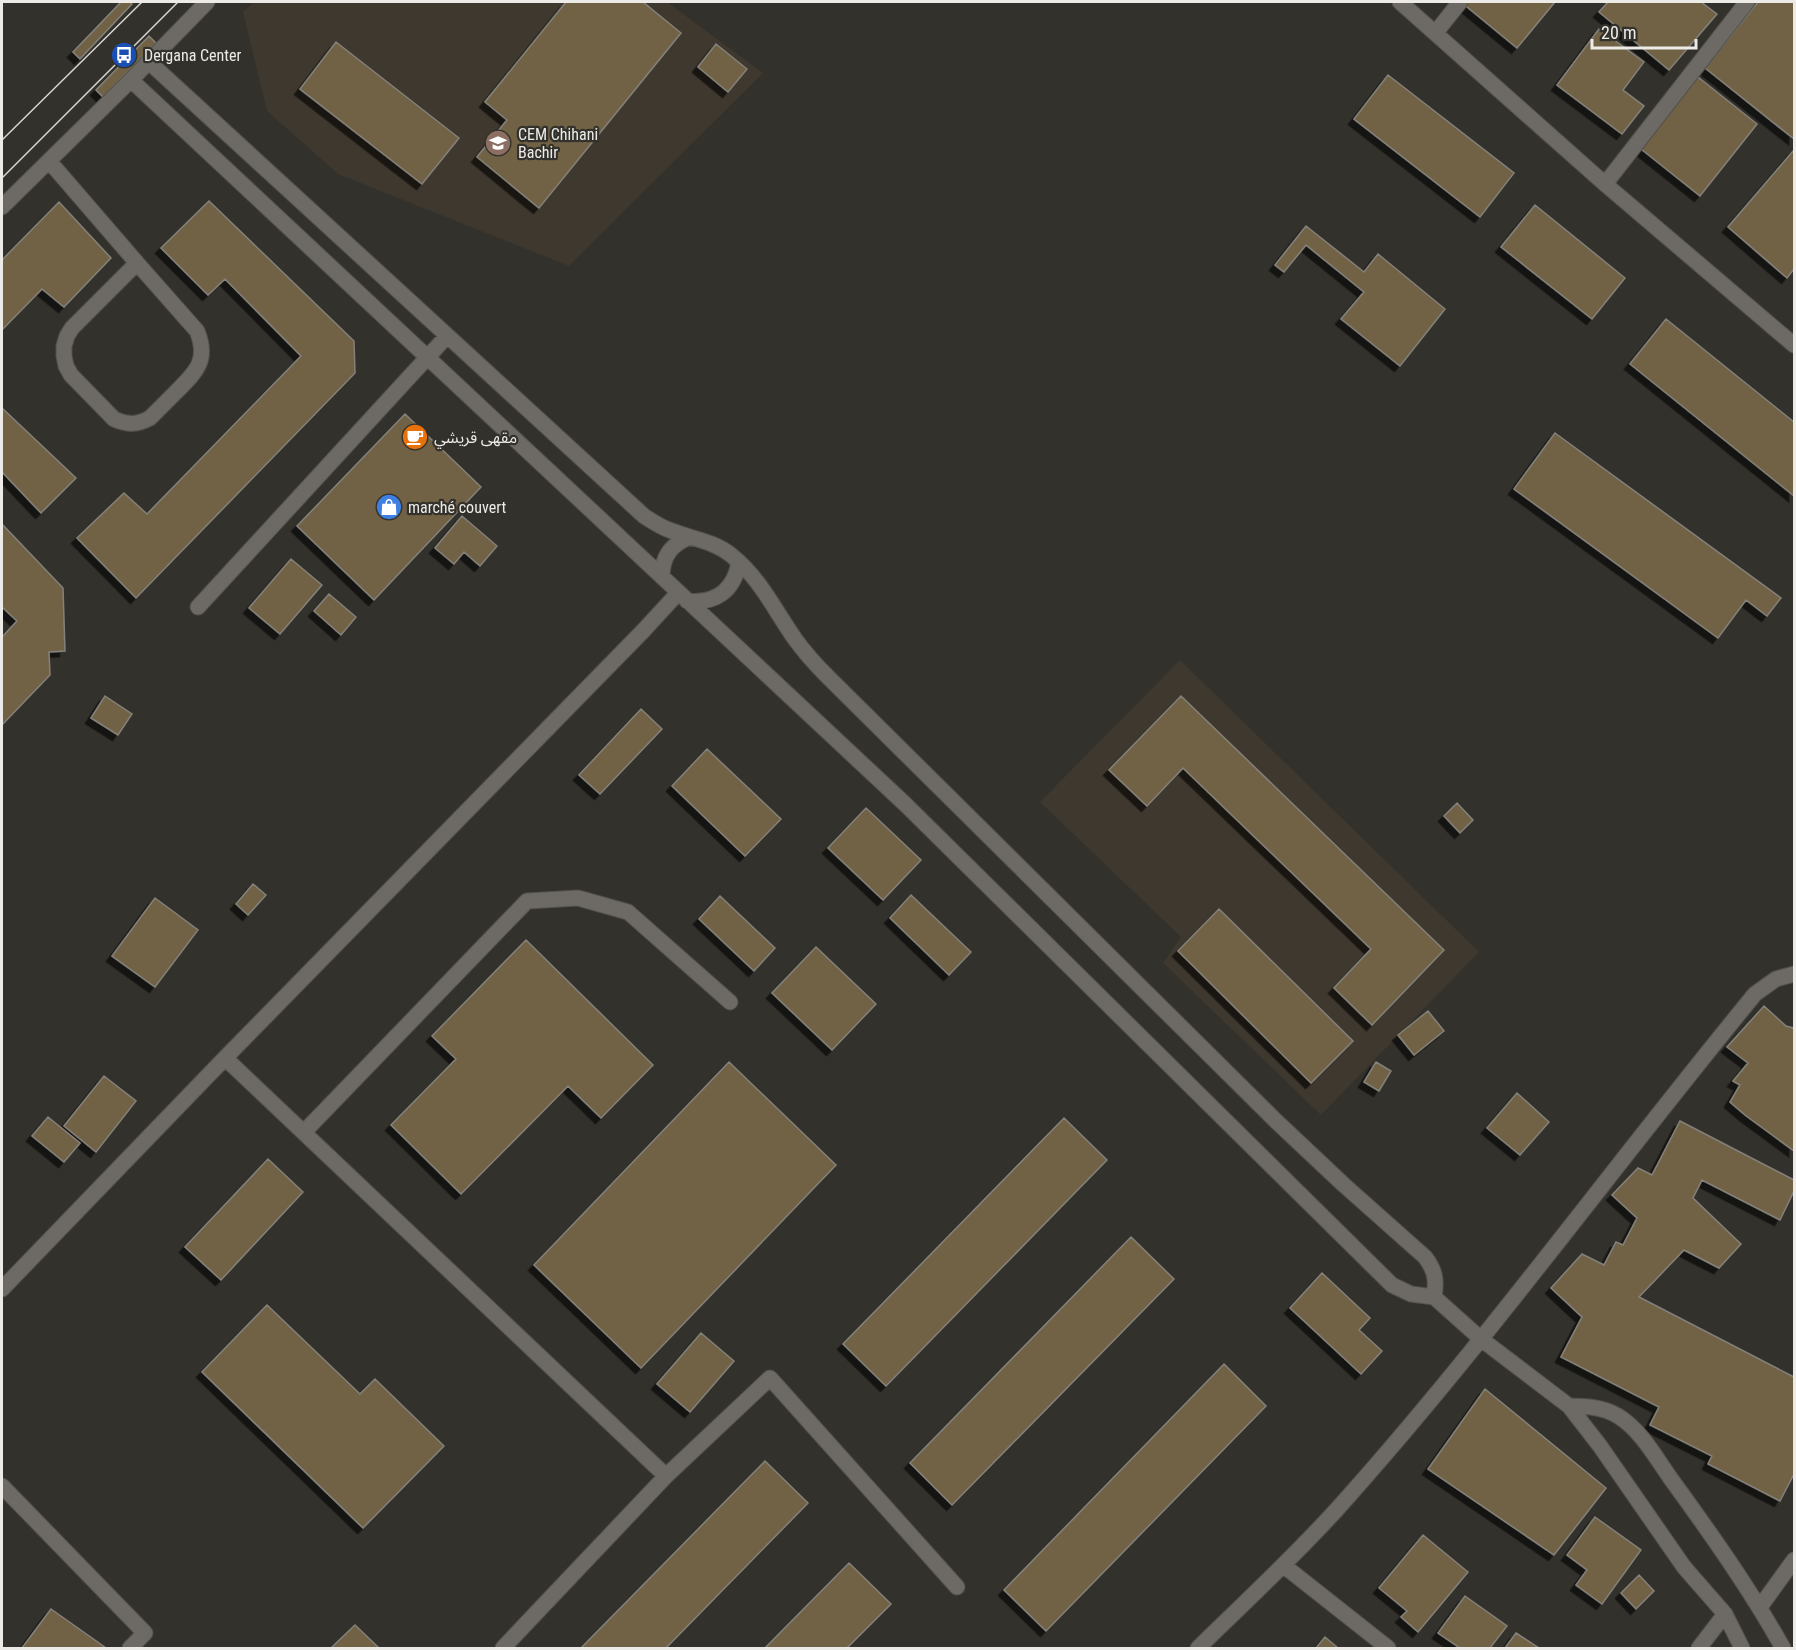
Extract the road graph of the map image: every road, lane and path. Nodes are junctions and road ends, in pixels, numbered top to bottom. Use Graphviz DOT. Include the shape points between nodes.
graph roads {
  1 [pos="207,2"];
  2 [pos="1400,2"];
  3 [pos="1460,2"];
  4 [pos="1746,2"];
  5 [pos="1436,32"];
  6 [pos="149,62"];
  7 [pos="131,80"];
  8 [pos="49,161"];
  9 [pos="1605,184"];
  10 [pos="2,207"];
  11 [pos="137,263"];
  12 [pos="447,336"];
  13 [pos="1794,345"];
  14 [pos="427,357"];
  15 [pos="690,537"];
  16 [pos="739,562"];
  17 [pos="662,577"];
  18 [pos="682,597"];
  19 [pos="198,607"];
  20 [pos="1794,974"];
  21 [pos="730,1002"];
  22 [pos="225,1058"];
  23 [pos="304,1132"];
  24 [pos="2,1289"];
  25 [pos="1434,1297"];
  26 [pos="1481,1339"];
  27 [pos="1569,1406"];
  28 [pos="666,1476"];
  29 [pos="2,1486"];
  30 [pos="1794,1560"];
  31 [pos="1283,1565"];
  32 [pos="957,1587"];
  33 [pos="1760,1607"];
  34 [pos="1725,1614"];
  35 [pos="130,1648"];
  36 [pos="503,1648"];
  37 [pos="1198,1648"];
  38 [pos="1388,1648"];
  39 [pos="1699,1648"];
  40 [pos="1742,1648"];
  41 [pos="1783,1648"];
  1 -- 6 [label="street"];
  2 -- 5 [label="street"];
  3 -- 5 [label="street"];
  4 -- 9 [label="street"];
  5 -- 9 [label="street"];
  6 -- 7 [label="street"];
  6 -- 12 [label="street"];
  7 -- 8 [label="street"];
  7 -- 14 [label="street"];
  8 -- 10 [label="street"];
  8 -- 11 [label="street"];
  9 -- 13 [label="street"];
  11 -- 11 [label="street" via="196,331 202,351 195,372 150,418 132,424 114,419 70,375 64,346 72,328"];
  12 -- 14 [label="street"];
  12 -- 15 [label="street" via="644,516"];
  14 -- 17 [label="street"];
  14 -- 19 [label="street"];
  15 -- 16 [label="street" via="711,543"];
  15 -- 17 [label="street" via="668,552"];
  16 -- 18 [label="street" via="734,580 722,594 699,602"];
  16 -- 25 [label="street" via="757,580 796,640 828,677 1276,1121 1425,1257 1435,1275"];
  17 -- 18 [label="street"];
  18 -- 22 [label="street" via="643,631"];
  18 -- 25 [label="street" via="905,804 1392,1285 1411,1294"];
  20 -- 26 [label="street" via="1776,979 1755,994"];
  21 -- 23 [label="street" via="628,912 578,898 527,901"];
  22 -- 23 [label="street"];
  22 -- 24 [label="street"];
  23 -- 28 [label="street"];
  25 -- 26 [label="street"];
  26 -- 27 [label="street"];
  26 -- 31 [label="street" via="1380,1461"];
  27 -- 33 [label="street" via="1603,1409 1632,1427"];
  27 -- 34 [label="street" via="1684,1567"];
  28 -- 32 [label="street" via="770,1378"];
  28 -- 36 [label="street"];
  29 -- 35 [label="street" via="145,1633"];
  30 -- 33 [label="street"];
  31 -- 37 [label="street"];
  31 -- 38 [label="street"];
  33 -- 41 [label="street"];
  34 -- 39 [label="street"];
  34 -- 40 [label="street"];
}
